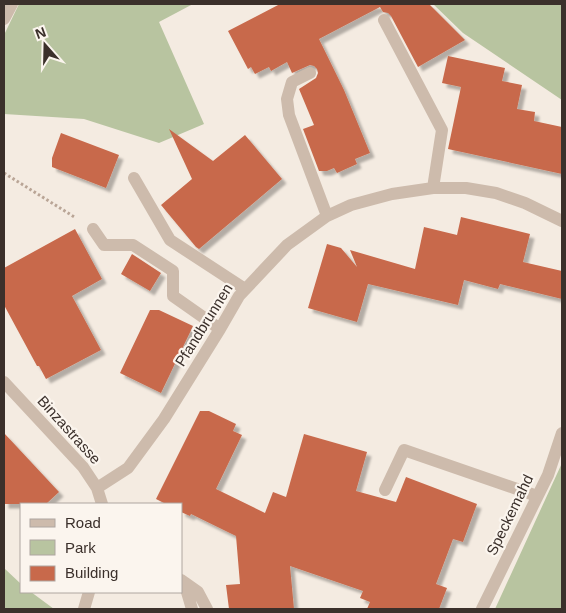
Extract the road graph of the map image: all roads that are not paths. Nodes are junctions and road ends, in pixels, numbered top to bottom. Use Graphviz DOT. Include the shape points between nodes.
graph roads {
  1 [pos="12,4"];
  2 [pos="4,19"];
  3 [pos="384,20"];
  4 [pos="310,73"];
  5 [pos="134,178"];
  6 [pos="433,188"];
  7 [pos="327,216"];
  8 [pos="562,221"];
  9 [pos="93,229"];
  10 [pos="245,289"];
  11 [pos="220,328"];
  12 [pos="4,382"];
  13 [pos="562,433"];
  14 [pos="97,488"];
  15 [pos="385,490"];
  16 [pos="537,496"];
  17 [pos="102,503"];
  18 [pos="183,581"];
  19 [pos="89,593"];
  20 [pos="84,609"];
  21 [pos="192,609"];
  22 [pos="208,609"];
  23 [pos="482,609"];
  1 -- 2 [label="street"];
  3 -- 6 [label="street" via="442,130"];
  4 -- 7 [label="street" via="292,82 287,99 289,116"];
  5 -- 10 [label="street" via="170,240"];
  6 -- 7 [label="street, Pfandbrunnen" via="392,194"];
  6 -- 8 [label="street, Pfandbrunnen" via="466,188 496,193"];
  7 -- 10 [label="street, Pfandbrunnen" via="287,245"];
  9 -- 11 [label="street" via="104,245 133,245 173,271 173,296"];
  10 -- 11 [label="street, Pfandbrunnen"];
  11 -- 14 [label="street, Pfandbrunnen" via="164,419 128,468"];
  12 -- 14 [label="street, Binzastrasse" via="83,467"];
  13 -- 16 [label="street, Speckemahd"];
  14 -- 17 [label="street, Binzastrasse"];
  15 -- 16 [label="street" via="404,450"];
  16 -- 23 [label="street, Speckemahd"];
  18 -- 21 [label="street"];
  18 -- 22 [label="street" via="198,592"];
  19 -- 20 [label="street"];
}
